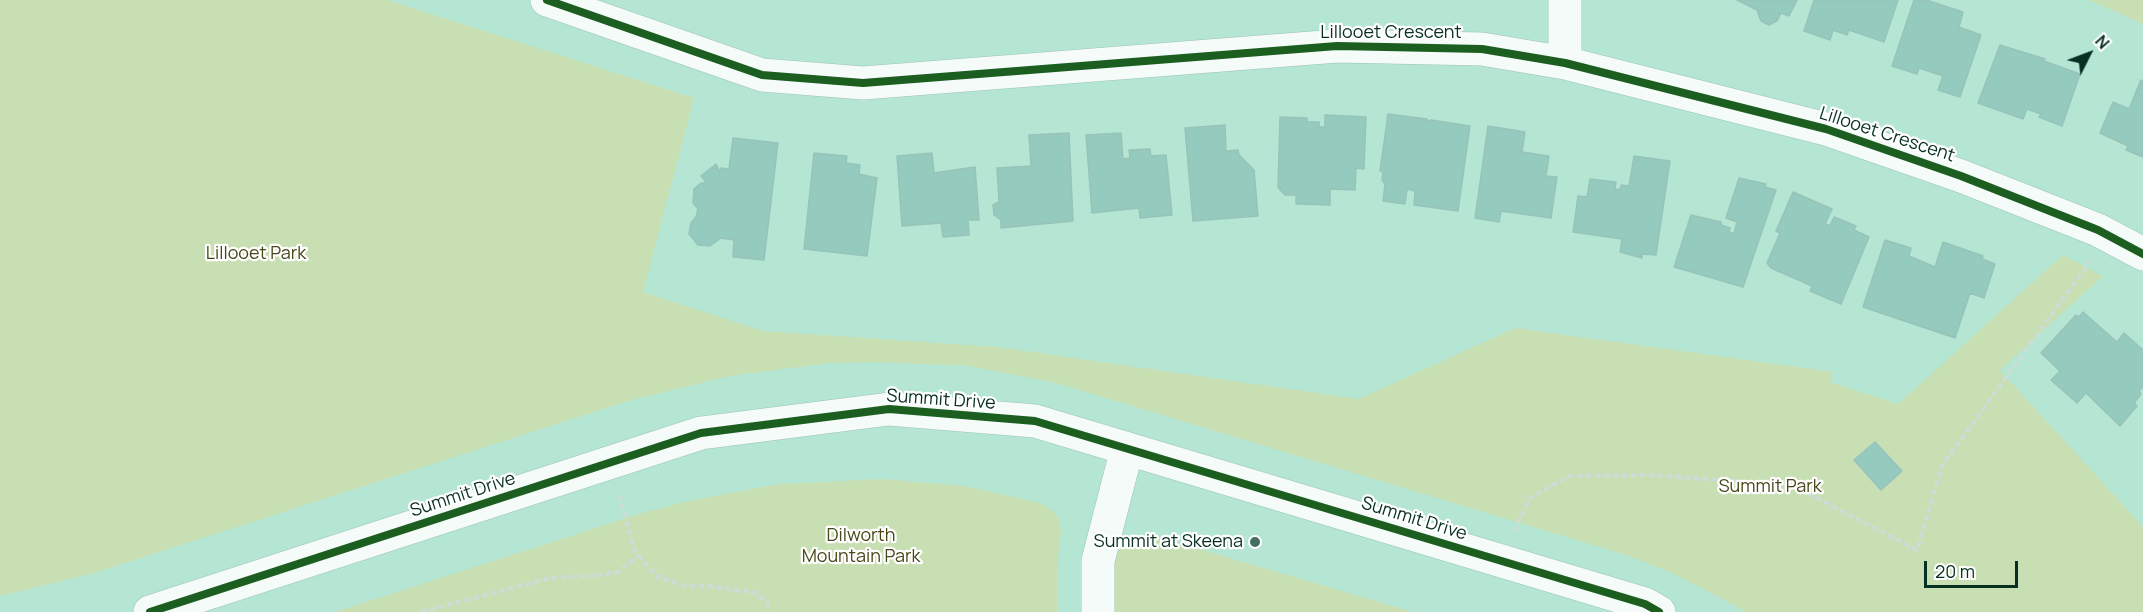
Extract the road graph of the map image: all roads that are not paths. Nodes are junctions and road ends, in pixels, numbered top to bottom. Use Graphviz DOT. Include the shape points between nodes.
graph roads {
  1 [pos="547,0"];
  2 [pos="1565,0"];
  3 [pos="1565,63"];
  4 [pos="2143,254"];
  5 [pos="1127,449"];
  6 [pos="150,612"];
  7 [pos="1098,612"];
  8 [pos="1659,612"];
  1 -- 3 [label="street, Lillooet Crescent" via="762,75 863,83 1337,46 1482,49"];
  2 -- 3 [label="street"];
  3 -- 4 [label="street, Lillooet Crescent" via="1826,129 1961,176 2109,236"];
  5 -- 6 [label="street, Summit Drive" via="1035,422 889,409 701,434"];
  5 -- 7 [label="street" via="1098,561"];
  5 -- 8 [label="street, Summit Drive" via="1645,604"];
}
